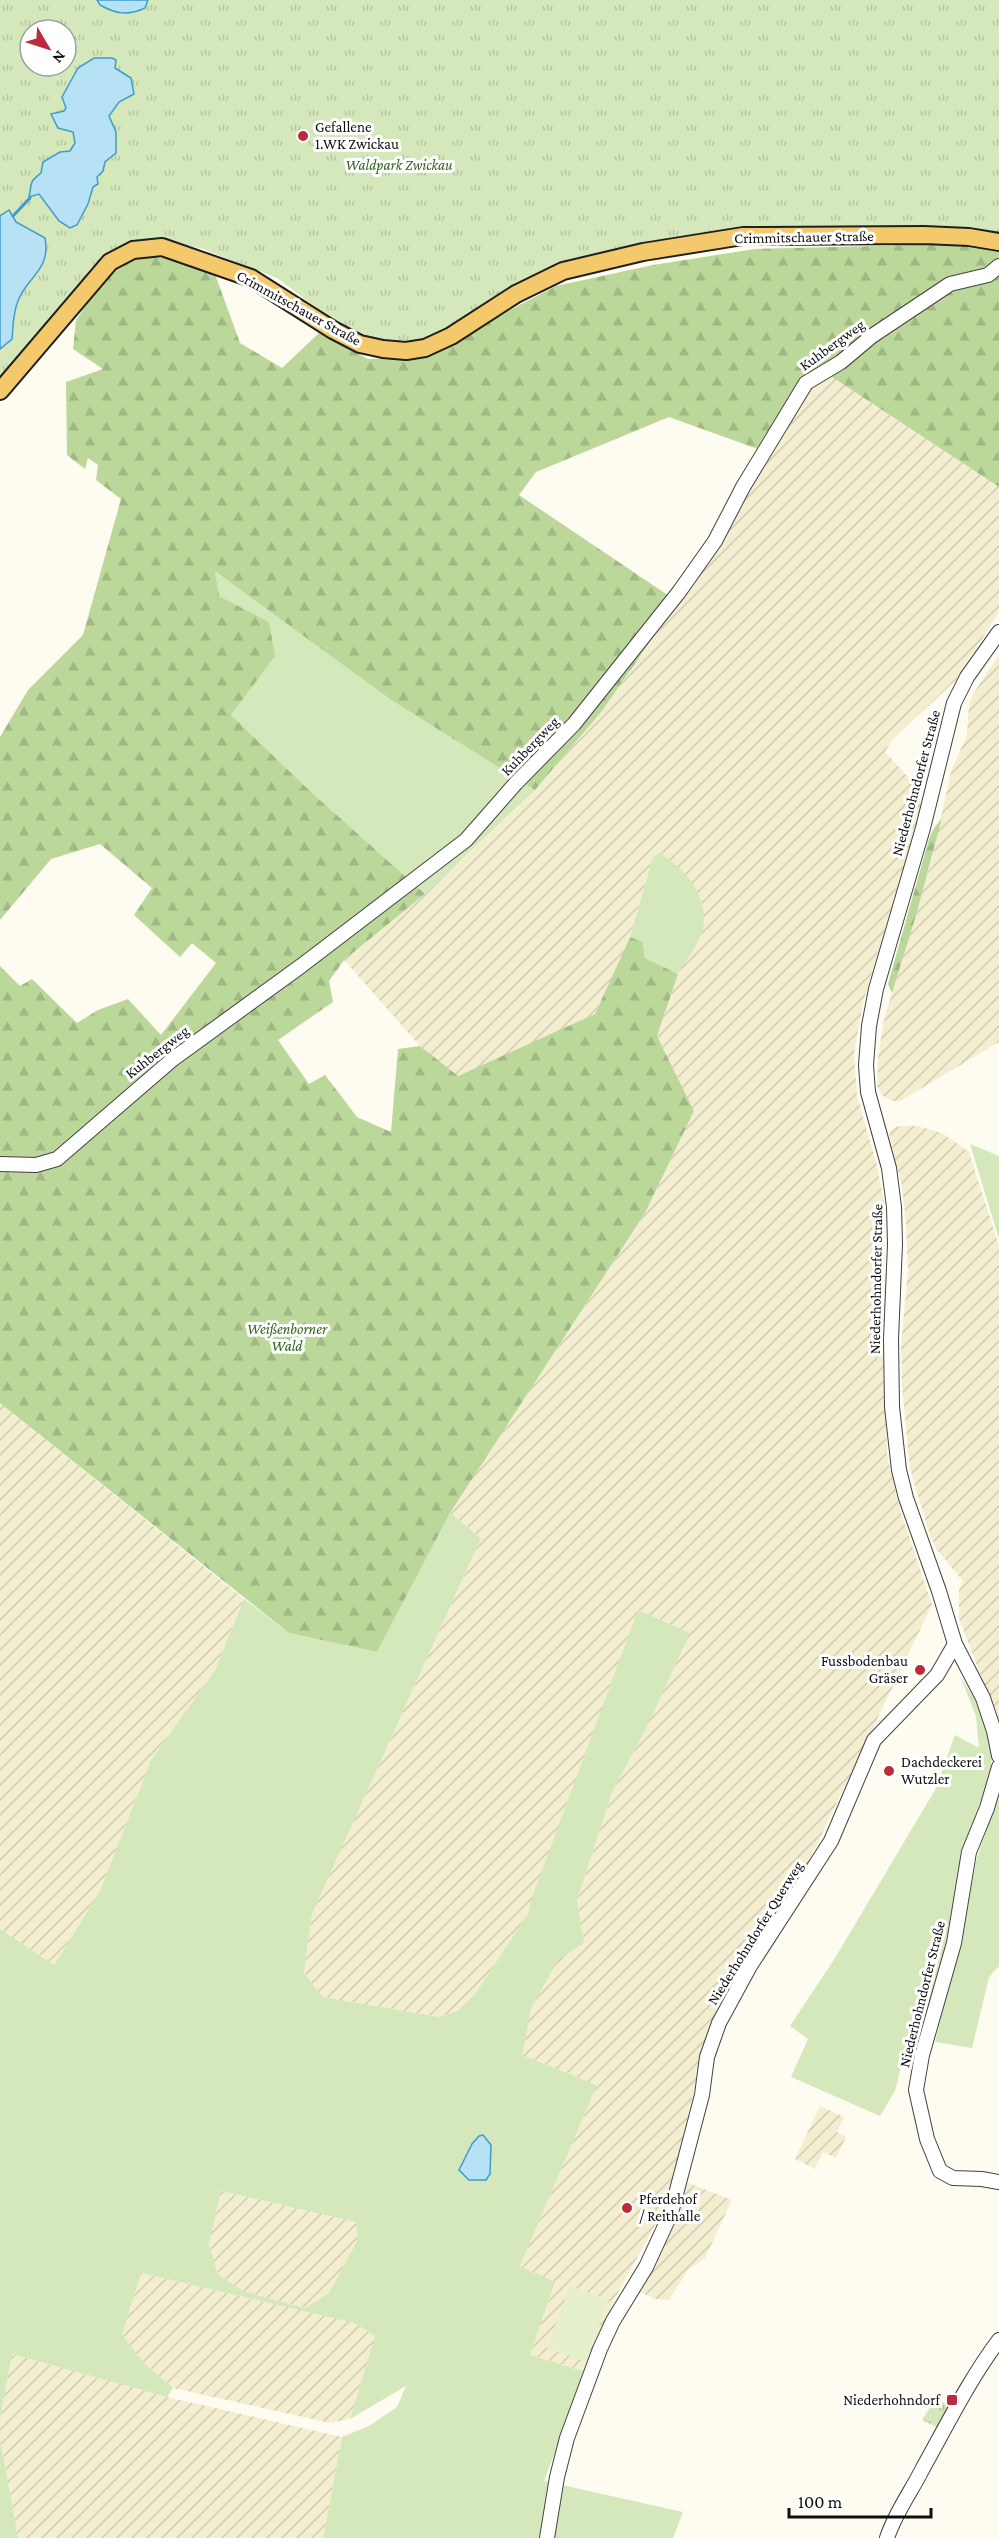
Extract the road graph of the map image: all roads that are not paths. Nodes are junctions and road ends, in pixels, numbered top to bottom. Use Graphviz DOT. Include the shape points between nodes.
graph roads {
  1 [pos="999,242"];
  2 [pos="999,266"];
  3 [pos="0,391"];
  4 [pos="999,632"];
  5 [pos="0,1164"];
  6 [pos="955,1644"];
  7 [pos="999,1756"];
  8 [pos="999,1767"];
  9 [pos="999,2182"];
  10 [pos="999,2340"];
  11 [pos="547,2538"];
  12 [pos="887,2538"];
  1 -- 3 [label="main road, Crimmitschauer Straße" via="924,235 743,236 643,252 563,271 516,294 451,336 425,348 406,351 360,344 251,278 207,261 162,247 133,250 110,262"];
  2 -- 5 [label="street, Kuhbergweg" via="987,275 950,284 806,383 715,541 679,592 574,724 466,840 173,1059 57,1159 36,1165"];
  4 -- 6 [label="street, Niederhohndorfer Straße" via="954,703 876,990 868,1026 866,1065 868,1092 894,1208 892,1407 899,1470"];
  6 -- 7 [label="street, Niederhohndorfer Straße" via="983,1698"];
  6 -- 11 [label="street, Niederhohndorfer Querweg" via="937,1675 874,1740 831,1841 750,1966 719,2023 707,2057 702,2095 671,2213 600,2349 567,2438"];
  8 -- 9 [label="street, Niederhohndorfer Straße" via="969,1852 954,1943 916,2090 927,2139 940,2171 953,2178"];
  10 -- 12 [label="street" via="894,2518"];
}
